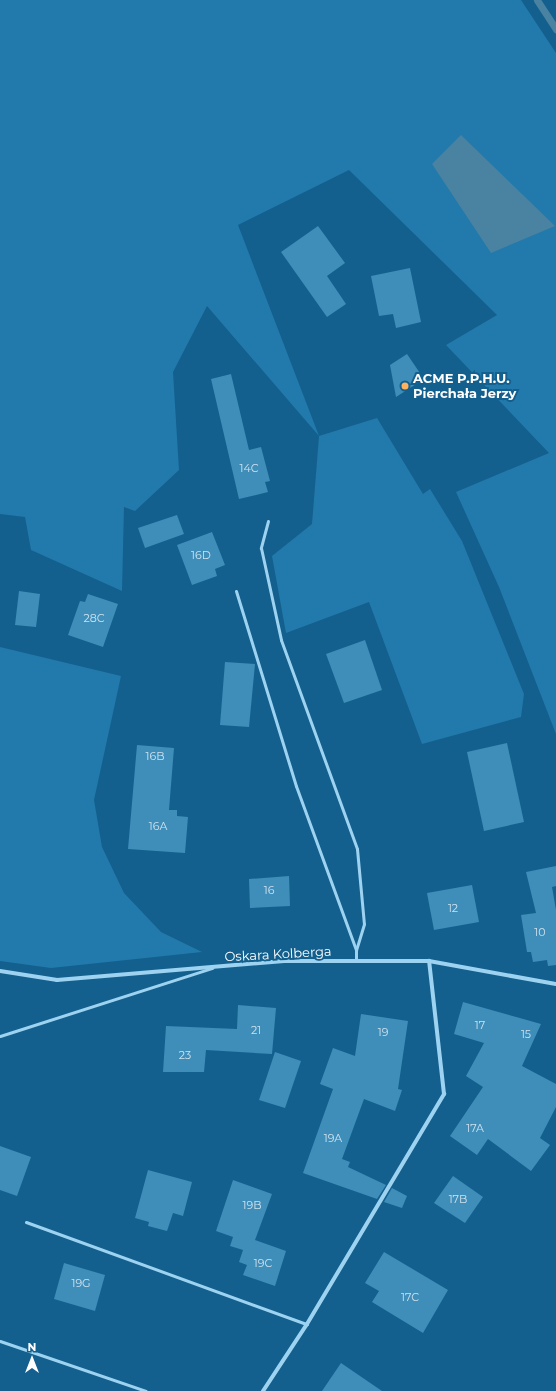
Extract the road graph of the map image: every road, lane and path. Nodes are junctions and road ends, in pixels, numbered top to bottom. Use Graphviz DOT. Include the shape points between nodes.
graph roads {
  1 [pos="268,521"];
  2 [pos="236,591"];
  3 [pos="356,950"];
  4 [pos="356,961"];
  5 [pos="429,961"];
  6 [pos="217,966"];
  7 [pos="0,971"];
  8 [pos="556,984"];
  9 [pos="0,1036"];
  10 [pos="26,1222"];
  11 [pos="307,1324"];
  12 [pos="0,1341"];
  13 [pos="146,1391"];
  14 [pos="263,1391"];
  1 -- 3 [label="lane" via="261,548 281,640 357,849 364,924"];
  2 -- 3 [label="lane" via="296,786"];
  3 -- 4 [label="lane"];
  4 -- 5 [label="street, Oskara Kolberga"];
  4 -- 6 [label="street, Oskara Kolberga" via="284,961"];
  5 -- 8 [label="street, Oskara Kolberga"];
  5 -- 11 [label="street" via="444,1094"];
  6 -- 7 [label="street, Oskara Kolberga" via="57,980"];
  6 -- 9 [label="lane"];
  10 -- 11 [label="lane"];
  11 -- 14 [label="street"];
  12 -- 13 [label="lane"];
}
